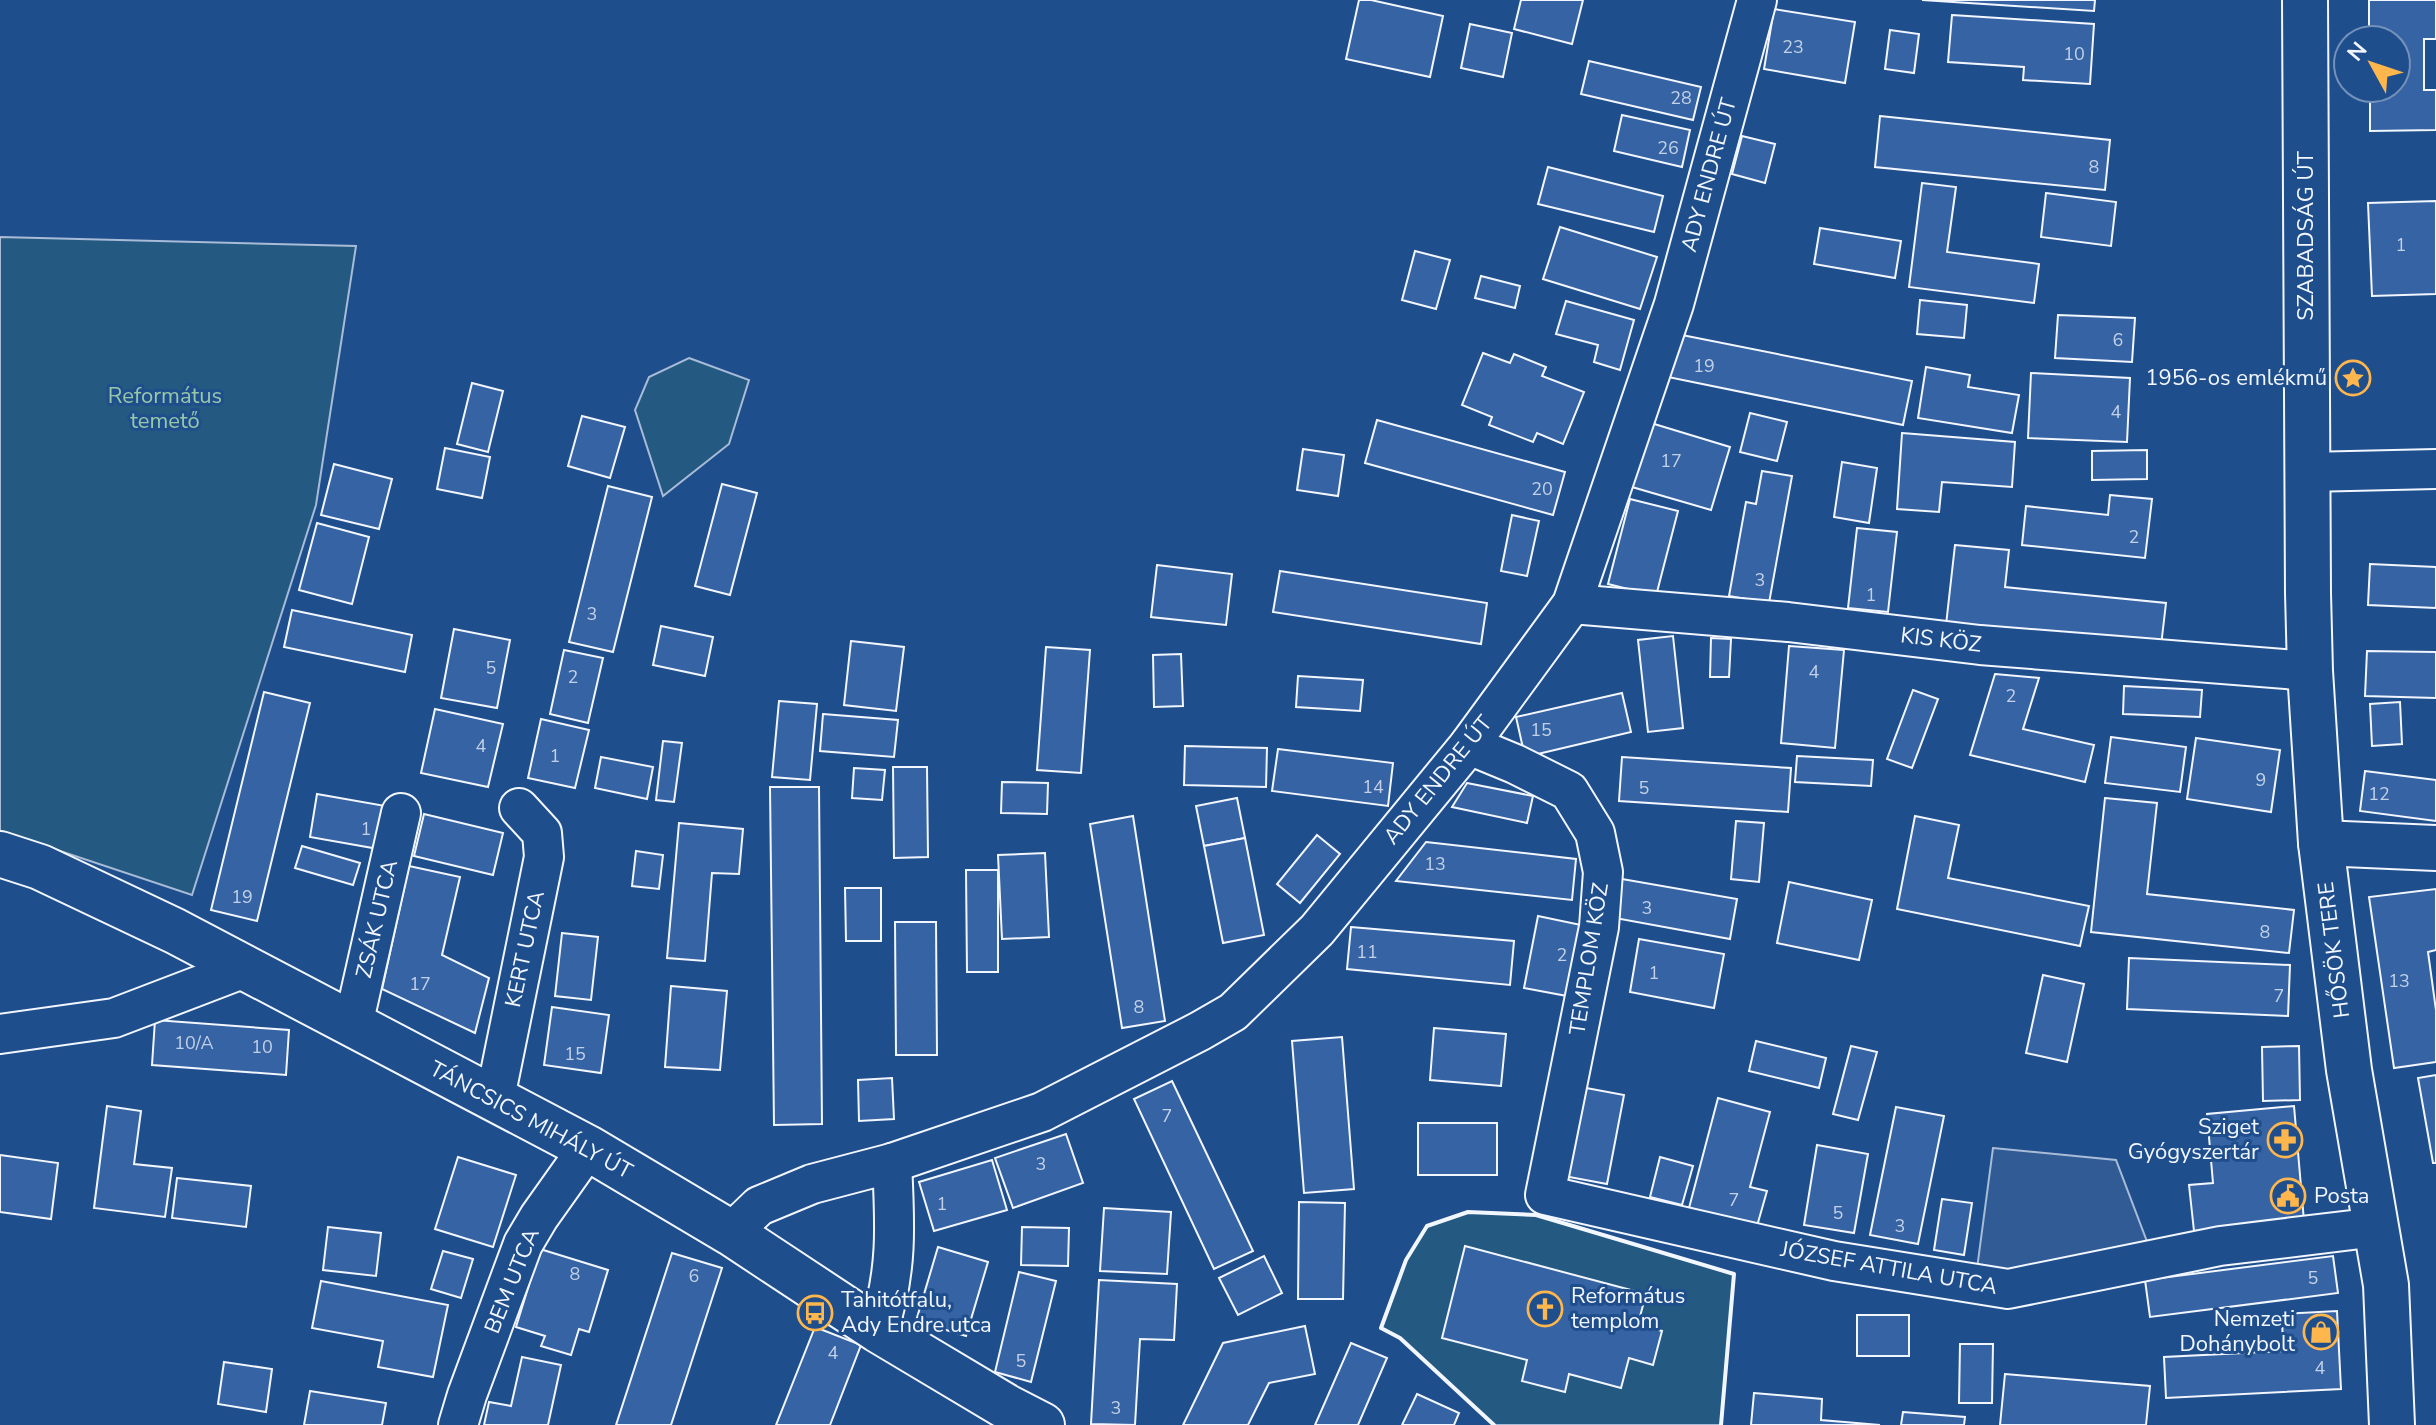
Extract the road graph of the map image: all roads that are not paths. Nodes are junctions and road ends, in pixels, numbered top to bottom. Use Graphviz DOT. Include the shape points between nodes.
graph roads {
  1 [pos="1757,0"];
  2 [pos="2305,0"];
  3 [pos="2436,469"];
  4 [pos="2307,472"];
  5 [pos="1572,604"];
  6 [pos="2310,671"];
  7 [pos="1469,745"];
  8 [pos="519,808"];
  9 [pos="401,813"];
  10 [pos="2321,843"];
  11 [pos="2436,848"];
  12 [pos="0,854"];
  13 [pos="245,968"];
  14 [pos="353,1025"];
  15 [pos="0,1034"];
  16 [pos="495,1098"];
  17 [pos="588,1148"];
  18 [pos="892,1163"];
  19 [pos="1545,1195"];
  20 [pos="2377,1227"];
  21 [pos="731,1233"];
  22 [pos="878,1330"];
  23 [pos="458,1425"];
  24 [pos="1042,1425"];
  25 [pos="2392,1425"];
  1 -- 5 [label="street, ADY ENDRE ÚT" via="1674,304"];
  2 -- 4 [label="main road, SZABADSÁG ÚT"];
  3 -- 4 [label="street"];
  4 -- 6 [label="main road, HŐSÖK TERE"];
  5 -- 6 [label="street, KIS KÖZ"];
  5 -- 7 [label="street, ADY ENDRE ÚT"];
  6 -- 10 [label="main road, HŐSÖK TERE"];
  7 -- 18 [label="street, ADY ENDRE ÚT" via="1317,930 1233,1012 1042,1112"];
  7 -- 19 [label="street, TEMPLOM KÖZ" via="1569,791 1595,833 1603,872 1599,927"];
  8 -- 16 [label="street, KERT UTCA" via="542,833 544,857"];
  9 -- 14 [label="street, ZSÁK UTCA"];
  10 -- 11 [label="main road"];
  10 -- 20 [label="main road, HŐSÖK TERE" via="2349,1070"];
  12 -- 13 [label="main road, TÁNCSICS MIHÁLY ÚT" via="40,867"];
  13 -- 14 [label="main road, TÁNCSICS MIHÁLY ÚT"];
  13 -- 15 [label="street" via="114,1018"];
  14 -- 16 [label="main road, TÁNCSICS MIHÁLY ÚT"];
  16 -- 17 [label="main road, TÁNCSICS MIHÁLY ÚT"];
  17 -- 21 [label="main road, TÁNCSICS MIHÁLY ÚT"];
  17 -- 23 [label="street, BEM UTCA" via="523,1244"];
  18 -- 21 [label="street, ADY ENDRE ÚT" via="812,1184 759,1206"];
  18 -- 22 [label="street" via="896,1231 888,1302"];
  19 -- 20 [label="street, JÓZSEF ATTILA UTCA" via="1834,1261 2008,1289 2220,1246"];
  20 -- 25 [label="main road, HŐSÖK TERE" via="2386,1285"];
  21 -- 22 [label="main road, TÁNCSICS MIHÁLY ÚT"];
  22 -- 24 [label="main road, TÁNCSICS MIHÁLY ÚT"];
}
